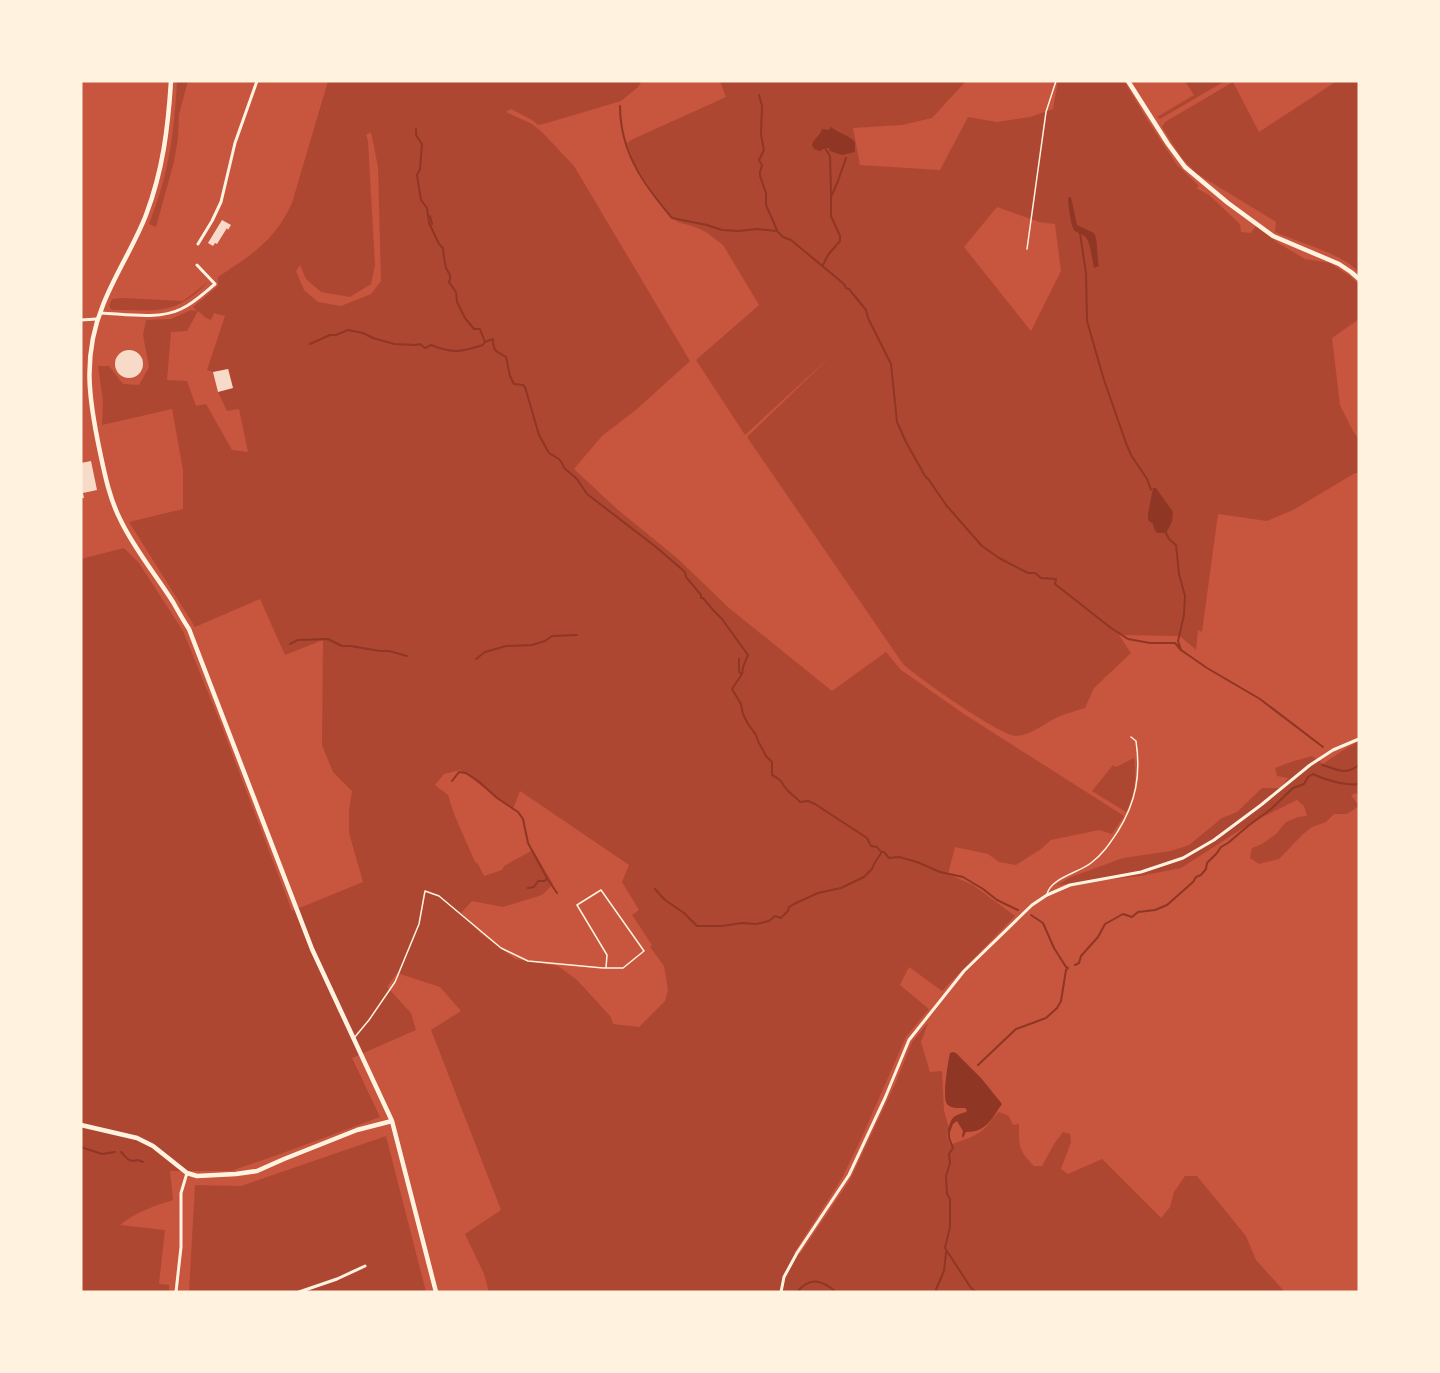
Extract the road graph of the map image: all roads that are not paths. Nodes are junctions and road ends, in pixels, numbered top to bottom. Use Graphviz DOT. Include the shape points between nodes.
graph roads {
  1 [pos="171,81"];
  2 [pos="257,81"];
  3 [pos="1056,81"];
  4 [pos="1128,81"];
  5 [pos="198,244"];
  6 [pos="1027,249"];
  7 [pos="197,265"];
  8 [pos="1359,279"];
  9 [pos="100,313"];
  10 [pos="97,319"];
  11 [pos="81,320"];
  12 [pos="1131,737"];
  13 [pos="1359,739"];
  14 [pos="1047,895"];
  15 [pos="606,968"];
  16 [pos="353,1038"];
  17 [pos="392,1121"];
  18 [pos="81,1125"];
  19 [pos="187,1173"];
  20 [pos="365,1266"];
  21 [pos="176,1292"];
  22 [pos="299,1292"];
  23 [pos="436,1292"];
  24 [pos="781,1292"];
  1 -- 9 [label="street" via="161,170 146,216"];
  2 -- 5 [label="street" via="221,202"];
  3 -- 6 [label="lane" via="1046,112"];
  4 -- 8 [label="street" via="1185,167 1273,236 1339,264"];
  7 -- 9 [label="street" via="215,284 180,310 156,315"];
  9 -- 10 [label="street"];
  10 -- 11 [label="street"];
  10 -- 16 [label="street" via="89,360 89,385 114,506 189,629 312,949"];
  12 -- 14 [label="lane" via="1136,741 1138,757 1136,788 1127,816 1101,855 1054,883"];
  13 -- 14 [label="street" via="1310,765 1262,805 1184,858 1141,872 1070,885"];
  14 -- 24 [label="street" via="964,971 909,1040 849,1175 797,1253"];
  15 -- 15 [label="lane" via="623,968 644,951 601,890 577,905 607,956"];
  15 -- 16 [label="lane" via="528,961 501,948 439,896 425,891 419,924 395,982"];
  16 -- 17 [label="street"];
  17 -- 19 [label="street" via="357,1130 257,1171 197,1176"];
  17 -- 23 [label="street"];
  18 -- 19 [label="street" via="137,1138"];
  19 -- 21 [label="street" via="181,1193"];
  20 -- 22 [label="street"];
}
